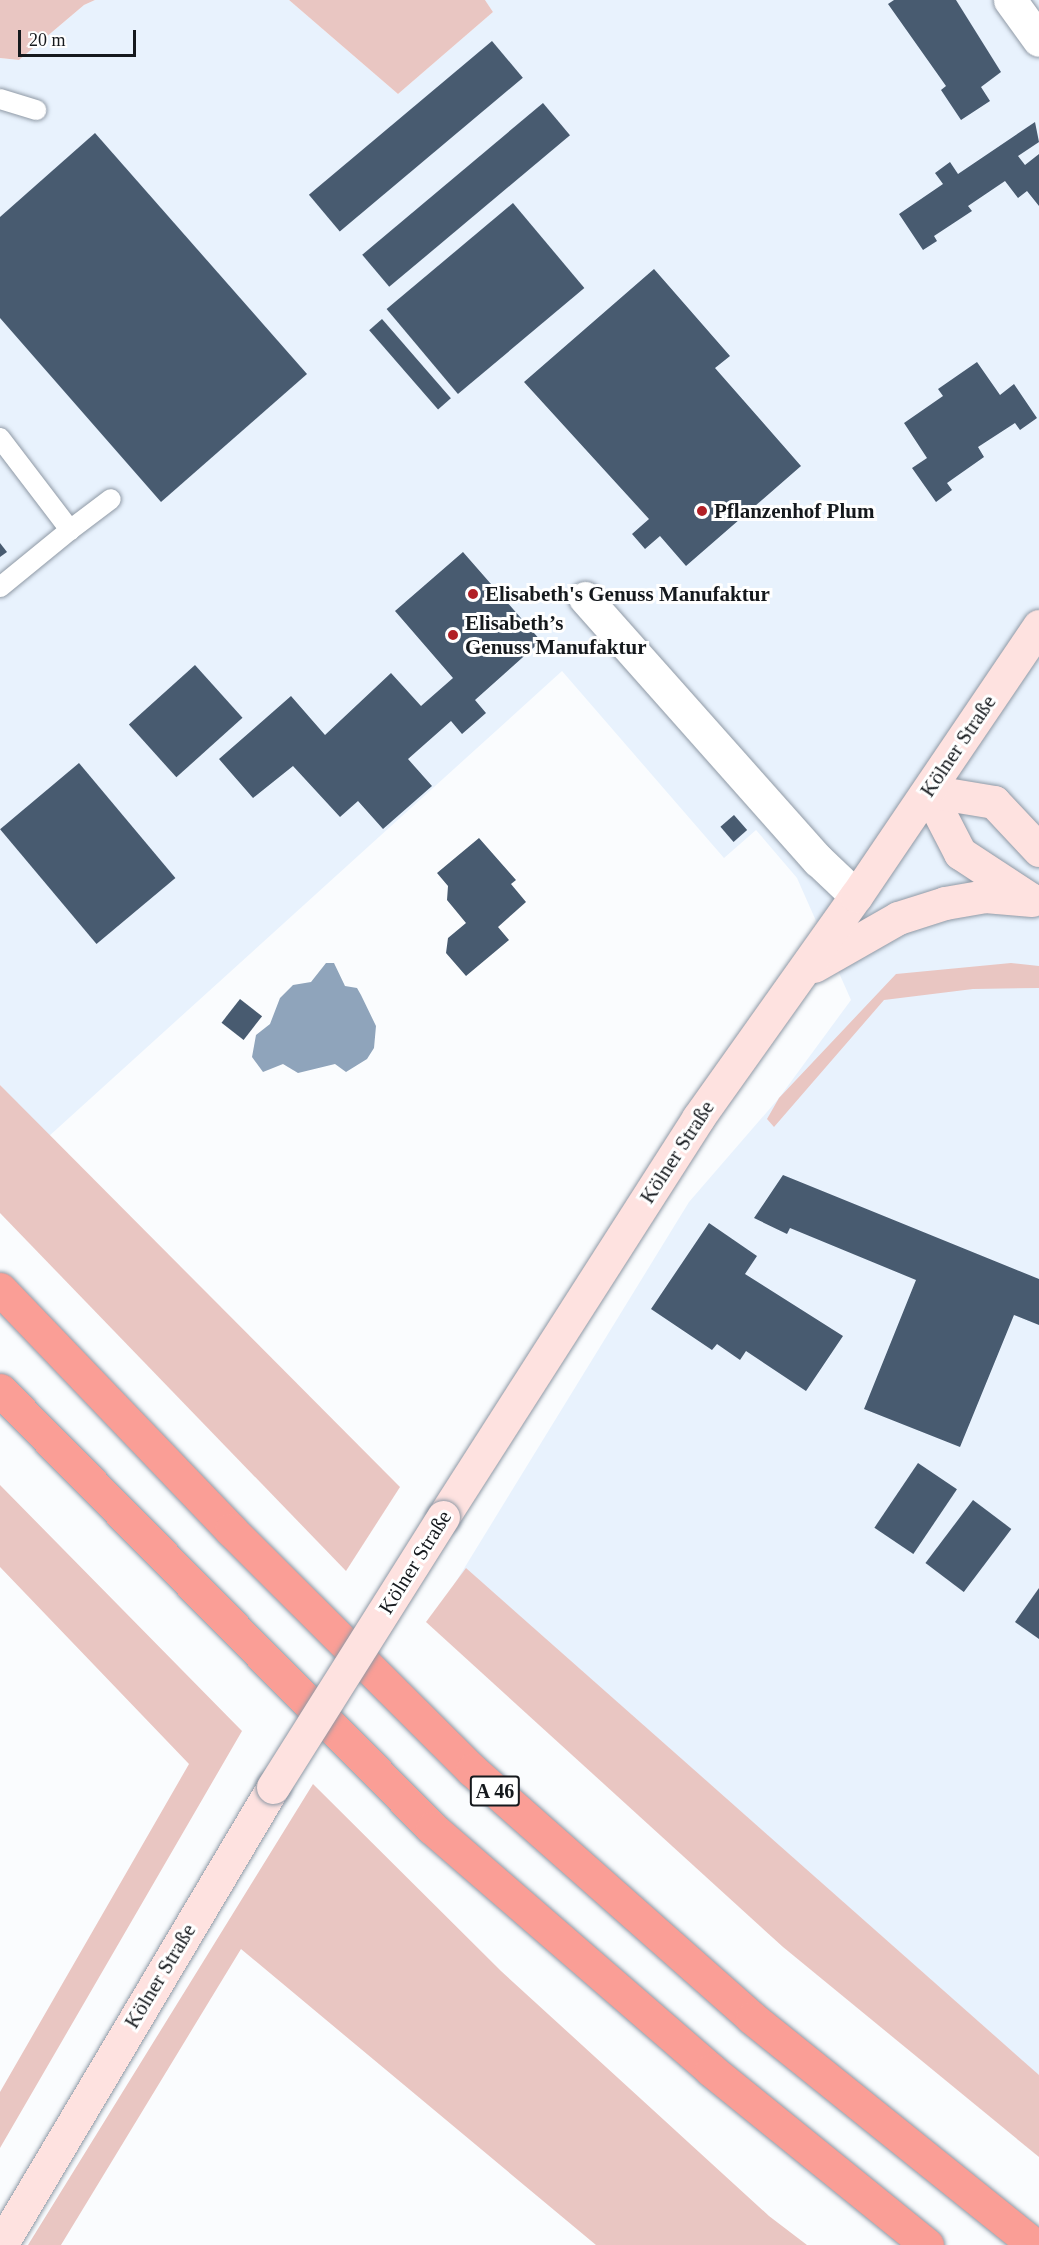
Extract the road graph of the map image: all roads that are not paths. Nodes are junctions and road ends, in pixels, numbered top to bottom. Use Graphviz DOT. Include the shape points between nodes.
graph roads {
  1 [pos="1010,0"];
  2 [pos="1039,40"];
  3 [pos="0,99"];
  4 [pos="36,110"];
  5 [pos="0,438"];
  6 [pos="111,499"];
  7 [pos="70,530"];
  8 [pos="0,587"];
  9 [pos="585,597"];
  10 [pos="1039,626"];
  11 [pos="928,791"];
  12 [pos="1039,850"];
  13 [pos="856,896"];
  14 [pos="1036,902"];
  15 [pos="802,973"];
  16 [pos="0,1290"];
  17 [pos="0,1390"];
  18 [pos="1,2245"];
  19 [pos="927,2245"];
  20 [pos="1034,2245"];
  1 -- 2 [label="street"];
  3 -- 4 [label="lane"];
  5 -- 7 [label="lane"];
  6 -- 7 [label="lane"];
  7 -- 8 [label="lane"];
  9 -- 13 [label="street" via="818,860"];
  10 -- 11 [label="main road, Kölner Straße"];
  11 -- 12 [label="main road" via="994,802"];
  11 -- 13 [label="main road, Kölner Straße"];
  11 -- 14 [label="main road" via="960,853"];
  13 -- 15 [label="main road, Kölner Straße"];
  14 -- 15 [label="main road" via="985,896 945,903 898,918"];
  15 -- 18 [label="main road, Kölner Straße, bridge" via="698,1119 443,1517 273,1787"];
  16 -- 20 [label="highway, A 46" via="231,1530 472,1770 752,2018"];
  17 -- 19 [label="highway" via="432,1827 711,2070"];
}
